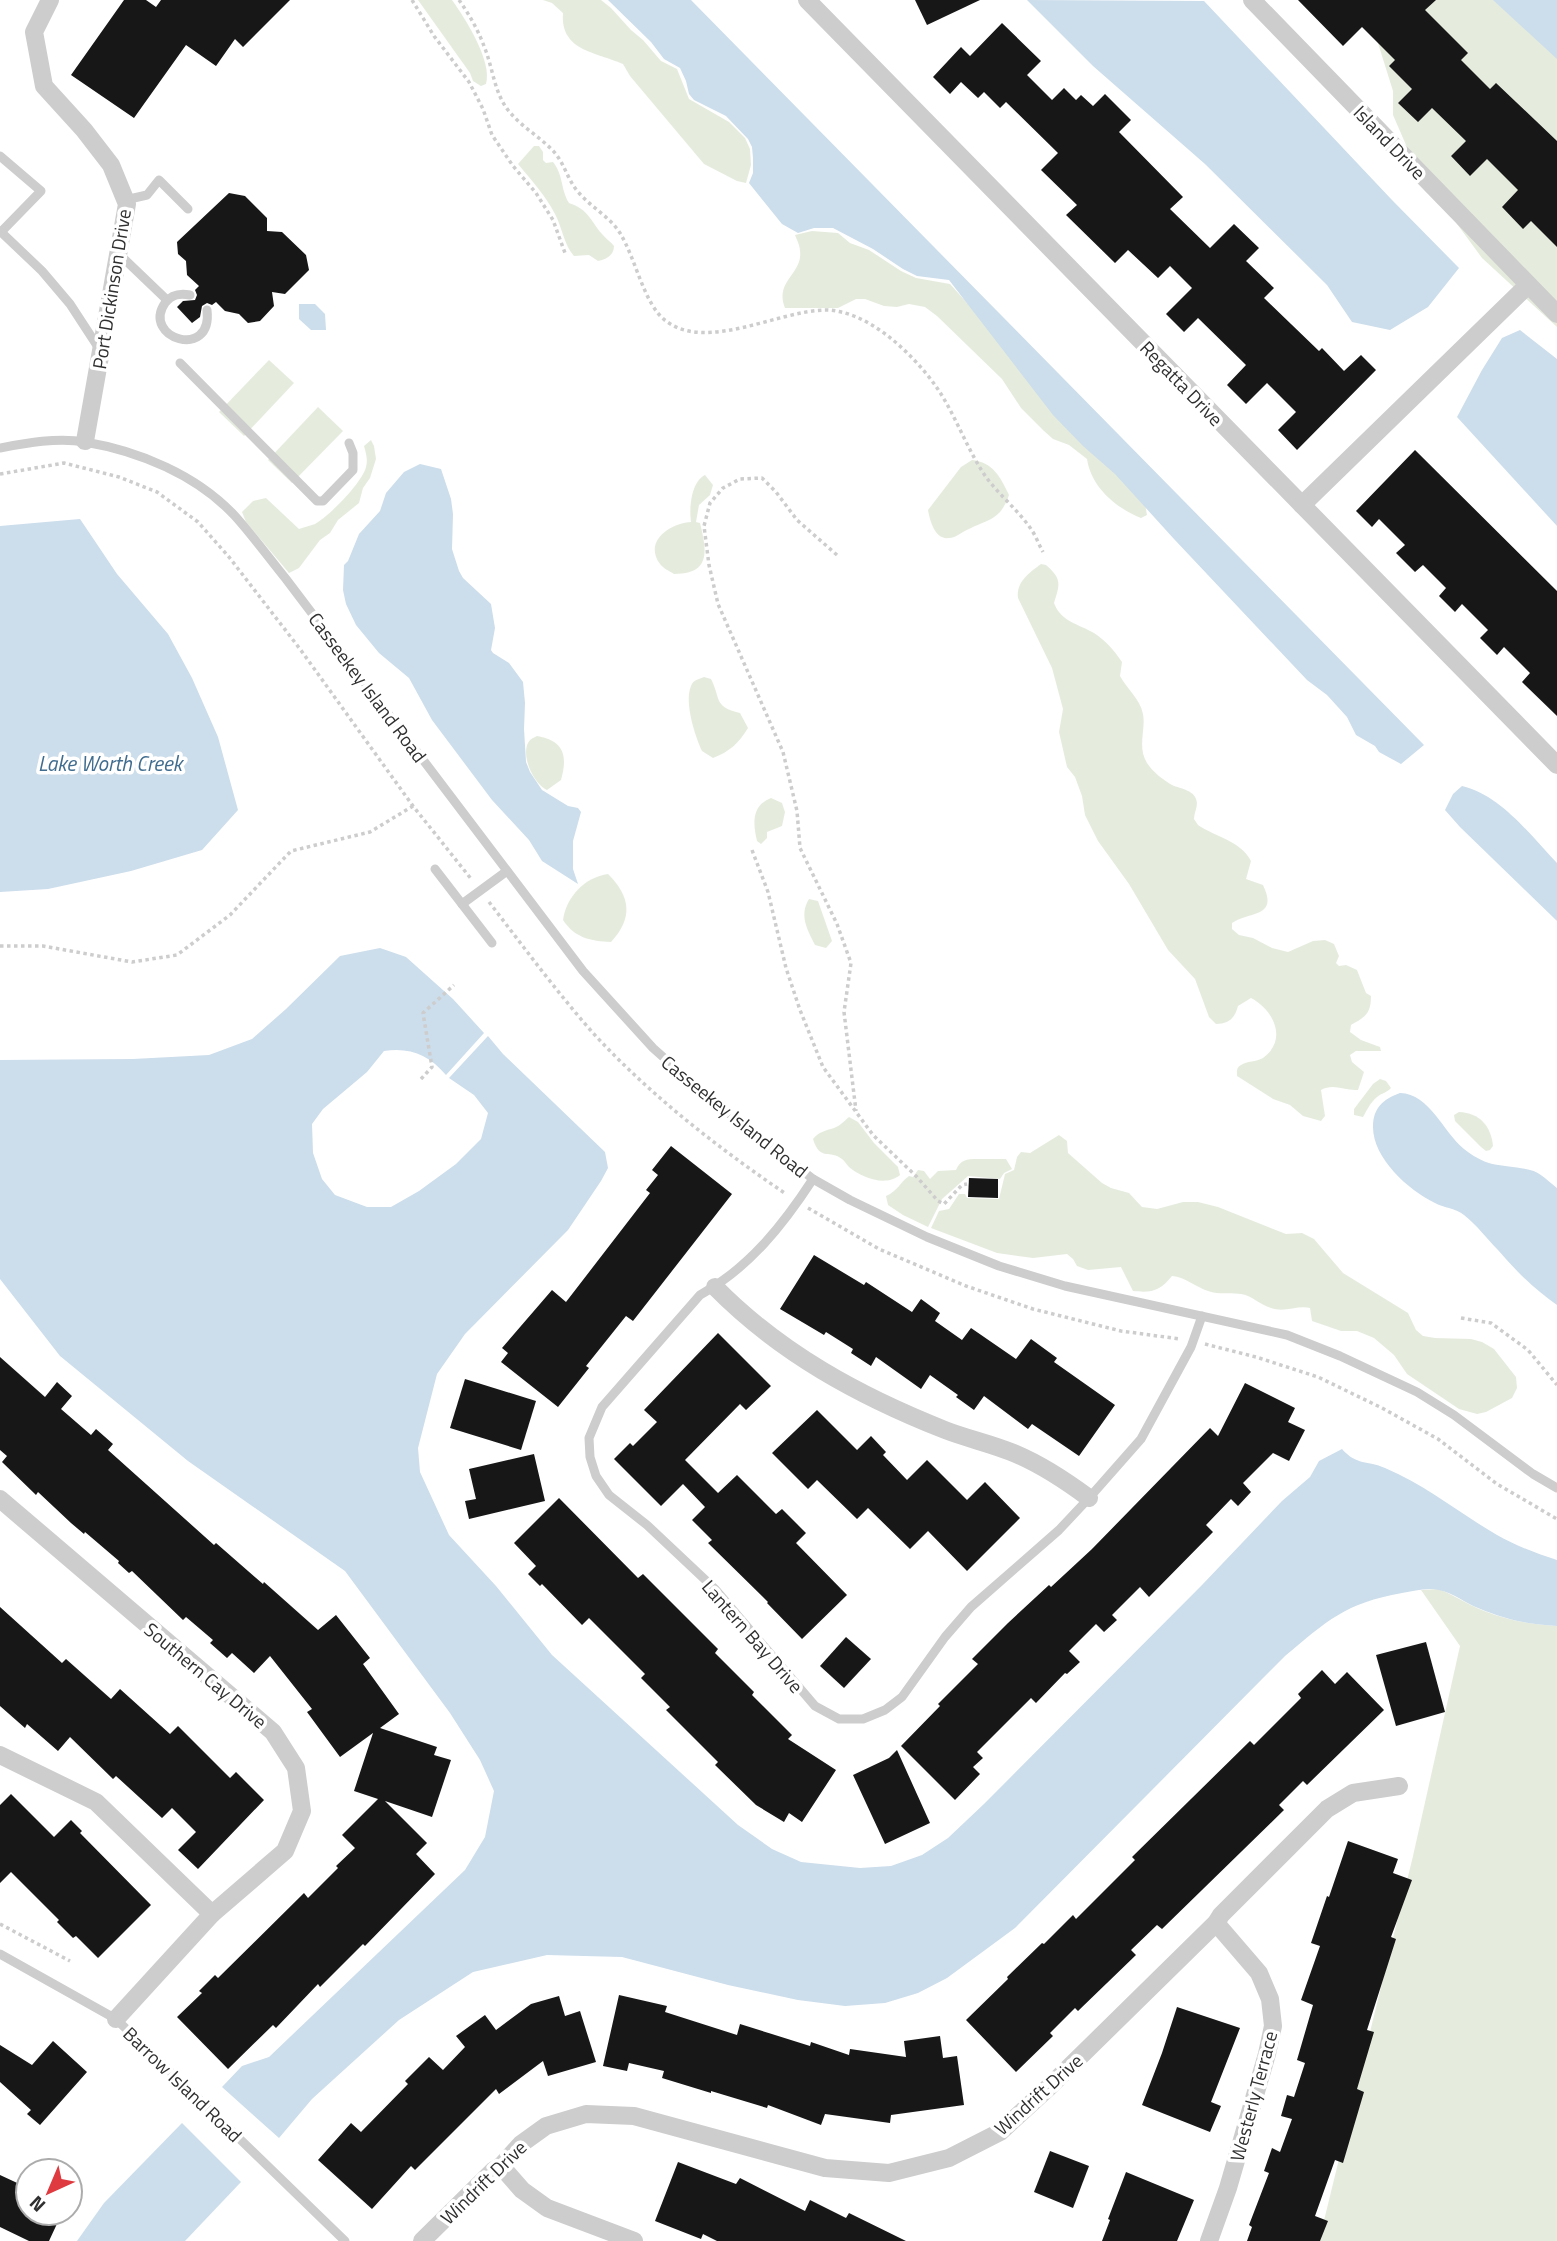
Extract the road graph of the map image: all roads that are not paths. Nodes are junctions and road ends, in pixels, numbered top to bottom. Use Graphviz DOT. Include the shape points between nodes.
graph roads {
  1 [pos="50,0"];
  2 [pos="807,0"];
  3 [pos="1252,0"];
  4 [pos="0,156"];
  5 [pos="125,200"];
  6 [pos="188,209"];
  7 [pos="0,232"];
  8 [pos="119,254"];
  9 [pos="1528,285"];
  10 [pos="190,295"];
  11 [pos="167,300"];
  12 [pos="207,310"];
  13 [pos="1557,314"];
  14 [pos="101,352"];
  15 [pos="180,363"];
  16 [pos="85,442"];
  17 [pos="349,443"];
  18 [pos="0,449"];
  19 [pos="1302,505"];
  20 [pos="1557,765"];
  21 [pos="435,869"];
  22 [pos="507,871"];
  23 [pos="462,904"];
  24 [pos="492,943"];
  25 [pos="813,1179"];
  26 [pos="715,1287"];
  27 [pos="1202,1316"];
  28 [pos="1557,1488"];
  29 [pos="1089,1498"];
  30 [pos="0,1499"];
  31 [pos="0,1755"];
  32 [pos="1399,1786"];
  33 [pos="212,1914"];
  34 [pos="1216,1923"];
  35 [pos="0,1954"];
  36 [pos="116,2019"];
  37 [pos="501,2166"];
  38 [pos="345,2241"];
  39 [pos="422,2241"];
  40 [pos="634,2241"];
  41 [pos="1209,2241"];
  1 -- 5 [label="street, Port Dickinson Drive" via="34,32 44,86 111,165"];
  2 -- 19 [label="street, Regatta Drive"];
  3 -- 9 [label="street, Island Drive"];
  4 -- 7 [label="lane" via="41,191"];
  5 -- 6 [label="lane" via="147,195 159,180"];
  5 -- 8 [label="street, Port Dickinson Drive"];
  7 -- 14 [label="lane" via="70,304"];
  8 -- 11 [label="lane"];
  8 -- 14 [label="street, Port Dickinson Drive"];
  9 -- 13 [label="street, Island Drive"];
  9 -- 19 [label="street"];
  10 -- 11 [label="lane" via="181,293"];
  11 -- 12 [label="lane" via="161,322 177,340 191,339 204,330"];
  14 -- 16 [label="street, Port Dickinson Drive"];
  15 -- 17 [label="lane" via="317,501 323,501 353,470"];
  16 -- 18 [label="lane, Casseekey Island Road" via="33,441"];
  16 -- 22 [label="lane, Casseekey Island Road" via="160,464 193,482 235,516"];
  19 -- 20 [label="street, Regatta Drive"];
  21 -- 23 [label="lane"];
  22 -- 23 [label="lane"];
  22 -- 25 [label="lane, Casseekey Island Road" via="583,971 653,1048"];
  23 -- 24 [label="lane"];
  25 -- 26 [label="lane, Lantern Bay Drive" via="762,1247"];
  25 -- 27 [label="lane, Casseekey Island Road" via="927,1237 999,1266 1065,1286"];
  26 -- 29 [label="street" via="780,1345 826,1375 945,1430 1016,1454"];
  26 -- 29 [label="lane, Lantern Bay Drive" via="700,1295 602,1407 589,1438 590,1457 609,1495 715,1589 815,1706 839,1719 863,1718 902,1698 971,1607"];
  27 -- 28 [label="lane, Casseekey Island Road" via="1287,1335 1417,1392"];
  27 -- 29 [label="lane, Lantern Bay Drive" via="1141,1439"];
  30 -- 33 [label="street, Southern Cay Drive" via="273,1732 296,1768 302,1811 285,1851"];
  31 -- 33 [label="street" via="96,1802"];
  32 -- 34 [label="street, Windrift Drive" via="1353,1793 1327,1810"];
  33 -- 36 [label="street, Southern Cay Drive"];
  34 -- 37 [label="street, Windrift Drive" via="1000,2132 949,2158 889,2173 825,2168 634,2116 586,2114 545,2126"];
  34 -- 41 [label="street, Westerly Terrace" via="1259,1973 1270,1999 1273,2026"];
  35 -- 36 [label="lane, Barrow Island Road"];
  36 -- 38 [label="lane, Barrow Island Road"];
  37 -- 39 [label="street, Windrift Drive"];
  37 -- 40 [label="street" via="522,2190 547,2208"];
}
